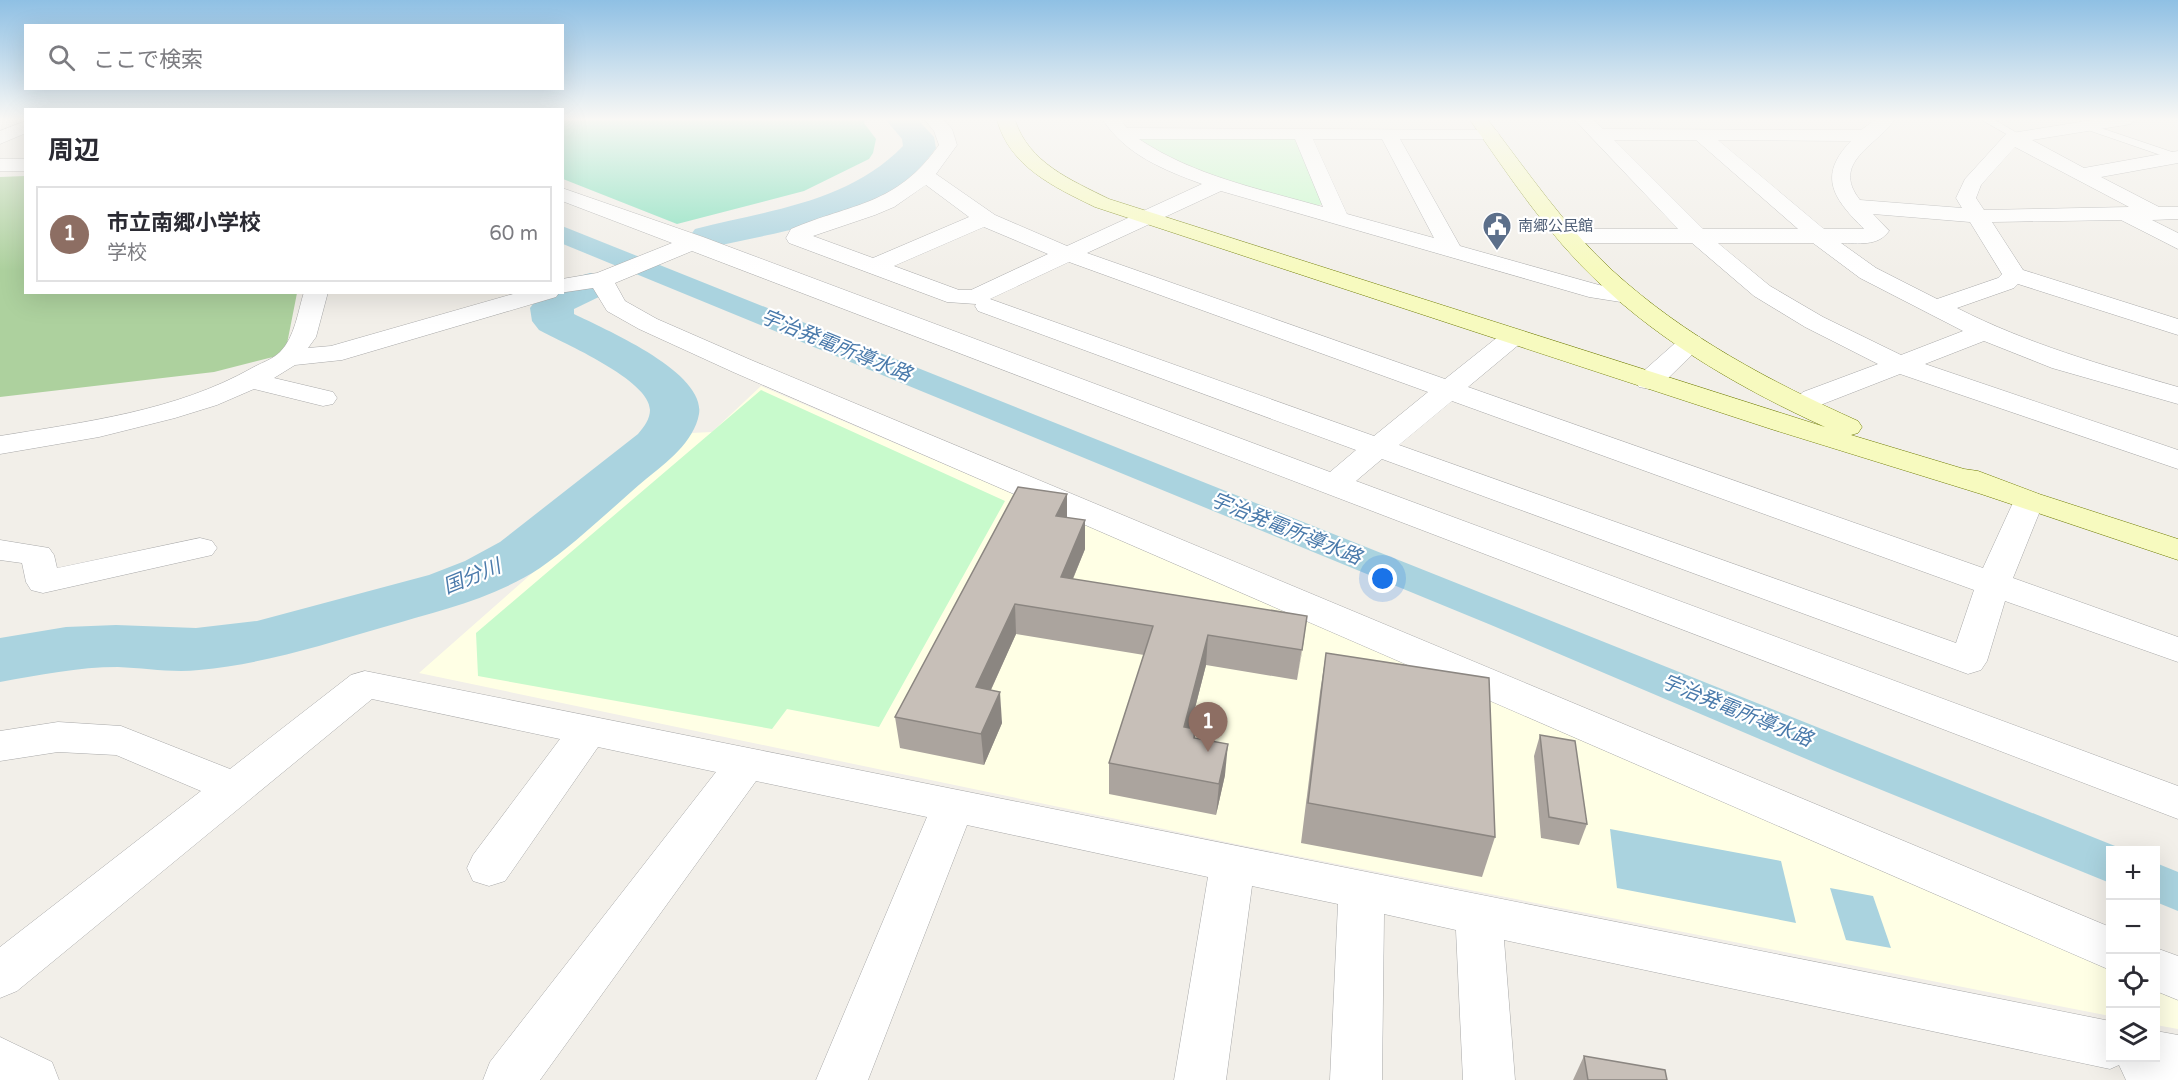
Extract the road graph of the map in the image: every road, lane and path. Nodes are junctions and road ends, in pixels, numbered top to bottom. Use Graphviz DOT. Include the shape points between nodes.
graph roads {
  1 [pos="931,170"];
  2 [pos="1044,170"];
  3 [pos="1185,170"];
  4 [pos="1318,170"];
  5 [pos="1408,170"];
  6 [pos="1518,170"];
  7 [pos="1634,170"];
  8 [pos="1742,170"];
  9 [pos="1841,170"];
  10 [pos="1984,170"];
  11 [pos="2075,170"];
  12 [pos="2104,170"];
  13 [pos="2082,174"];
  14 [pos="925,176"];
  15 [pos="1219,184"];
  16 [pos="564,195"];
  17 [pos="1853,206"];
  18 [pos="2178,213"];
  19 [pos="2157,214"];
  20 [pos="2127,215"];
  21 [pos="1977,216"];
  22 [pos="1338,217"];
  23 [pos="986,218"];
  24 [pos="1145,218"];
  25 [pos="1696,235"];
  26 [pos="1816,235"];
  27 [pos="1569,236"];
  28 [pos="2178,242"];
  29 [pos="681,248"];
  30 [pos="1452,251"];
  31 [pos="1067,254"];
  32 [pos="874,266"];
  33 [pos="2014,274"];
  34 [pos="601,280"];
  35 [pos="564,286"];
  36 [pos="315,294"];
  37 [pos="541,294"];
  38 [pos="1627,296"];
  39 [pos="987,306"];
  40 [pos="1934,308"];
  41 [pos="2178,327"];
  42 [pos="933,332"];
  43 [pos="1984,332"];
  44 [pos="1513,337"];
  45 [pos="1691,342"];
  46 [pos="289,358"];
  47 [pos="1901,365"];
  48 [pos="251,380"];
  49 [pos="1649,381"];
  50 [pos="1448,390"];
  51 [pos="2178,396"];
  52 [pos="323,398"];
  53 [pos="1803,405"];
  54 [pos="1780,423"];
  55 [pos="0,445"];
  56 [pos="1377,448"];
  57 [pos="2178,460"];
  58 [pos="1331,486"];
  59 [pos="1986,486"];
  60 [pos="2028,501"];
  61 [pos="200,548"];
  62 [pos="0,550"];
  63 [pos="2178,550"];
  64 [pos="1993,584"];
  65 [pos="2178,650"];
  66 [pos="589,730"];
  67 [pos="0,746"];
  68 [pos="746,763"];
  69 [pos="235,788"];
  70 [pos="2178,803"];
  71 [pos="953,806"];
  72 [pos="1233,864"];
  73 [pos="489,868"];
  74 [pos="1361,890"];
  75 [pos="1479,914"];
  76 [pos="2106,948"];
  77 [pos="2160,971"];
  78 [pos="0,976"];
  79 [pos="2178,978"];
  80 [pos="2106,1044"];
  81 [pos="2160,1055"];
  82 [pos="2178,1059"];
  83 [pos="0,1062"];
  84 [pos="2144,1062"];
  85 [pos="33,1080"];
  86 [pos="509,1080"];
  87 [pos="842,1080"];
  88 [pos="1200,1080"];
  89 [pos="1356,1080"];
  90 [pos="1489,1080"];
  91 [pos="2152,1080"];
  1 -- 14 [label="street"];
  2 -- 24 [label="street" via="1102,203"];
  3 -- 15 [label="street"];
  4 -- 22 [label="street"];
  5 -- 30 [label="street"];
  6 -- 27 [label="street"];
  7 -- 25 [label="street"];
  8 -- 26 [label="street"];
  9 -- 17 [label="street" via="1843,194"];
  10 -- 21 [label="street" via="1972,183 1966,198"];
  11 -- 13 [label="street"];
  12 -- 13 [label="street"];
  13 -- 19 [label="street"];
  14 -- 23 [label="street"];
  14 -- 32 [label="street" via="879,208 806,231 797,238"];
  15 -- 22 [label="street"];
  15 -- 24 [label="street"];
  16 -- 29 [label="street"];
  17 -- 21 [label="street"];
  17 -- 26 [label="street" via="1878,231 1871,236"];
  18 -- 19 [label="street"];
  19 -- 20 [label="street"];
  20 -- 21 [label="street"];
  20 -- 28 [label="street"];
  21 -- 33 [label="street"];
  22 -- 30 [label="street"];
  23 -- 31 [label="street"];
  23 -- 32 [label="street"];
  24 -- 31 [label="street"];
  24 -- 44 [label="street"];
  25 -- 26 [label="street"];
  25 -- 27 [label="street"];
  25 -- 47 [label="street" via="1762,291"];
  26 -- 40 [label="street" via="1868,273"];
  27 -- 38 [label="street"];
  29 -- 34 [label="street"];
  29 -- 42 [label="street"];
  30 -- 38 [label="street" via="1597,292"];
  31 -- 32 [label="street" via="975,297 956,297"];
  31 -- 39 [label="street" via="1071,261 1067,268"];
  31 -- 50 [label="street"];
  33 -- 40 [label="street" via="2006,283"];
  33 -- 41 [label="street"];
  34 -- 35 [label="street" via="583,280"];
  34 -- 76 [label="street" via="616,306 648,324"];
  36 -- 46 [label="street" via="303,337"];
  37 -- 46 [label="street" via="333,354"];
  38 -- 45 [label="street"];
  39 -- 42 [label="street"];
  39 -- 56 [label="street"];
  40 -- 43 [label="street"];
  42 -- 58 [label="street"];
  43 -- 47 [label="street"];
  43 -- 51 [label="street" via="2061,362"];
  44 -- 49 [label="street"];
  44 -- 50 [label="street"];
  45 -- 49 [label="street"];
  45 -- 53 [label="street"];
  46 -- 48 [label="street"];
  47 -- 53 [label="street"];
  47 -- 57 [label="street"];
  48 -- 52 [label="street"];
  48 -- 55 [label="street" via="165,412"];
  49 -- 54 [label="street"];
  50 -- 56 [label="street"];
  50 -- 64 [label="street"];
  53 -- 54 [label="street" via="1803,414"];
  53 -- 59 [label="street"];
  54 -- 59 [label="street"];
  56 -- 58 [label="street"];
  56 -- 64 [label="street" via="1968,661"];
  58 -- 70 [label="street"];
  59 -- 60 [label="street"];
  60 -- 63 [label="street"];
  60 -- 64 [label="street"];
  61 -- 62 [label="street" via="44,582 38,555"];
  64 -- 65 [label="street"];
  66 -- 68 [label="street"];
  66 -- 69 [label="street" via="366,684"];
  66 -- 73 [label="street"];
  67 -- 69 [label="street" via="58,737 121,741"];
  68 -- 71 [label="street"];
  68 -- 86 [label="street"];
  69 -- 78 [label="street"];
  71 -- 72 [label="street"];
  71 -- 87 [label="street"];
  72 -- 74 [label="street"];
  72 -- 88 [label="street"];
  74 -- 75 [label="street"];
  74 -- 89 [label="street"];
  75 -- 80 [label="street"];
  75 -- 90 [label="street"];
  77 -- 79 [label="street"];
  81 -- 82 [label="street"];
  83 -- 85 [label="street"];
  84 -- 91 [label="street"];
}
